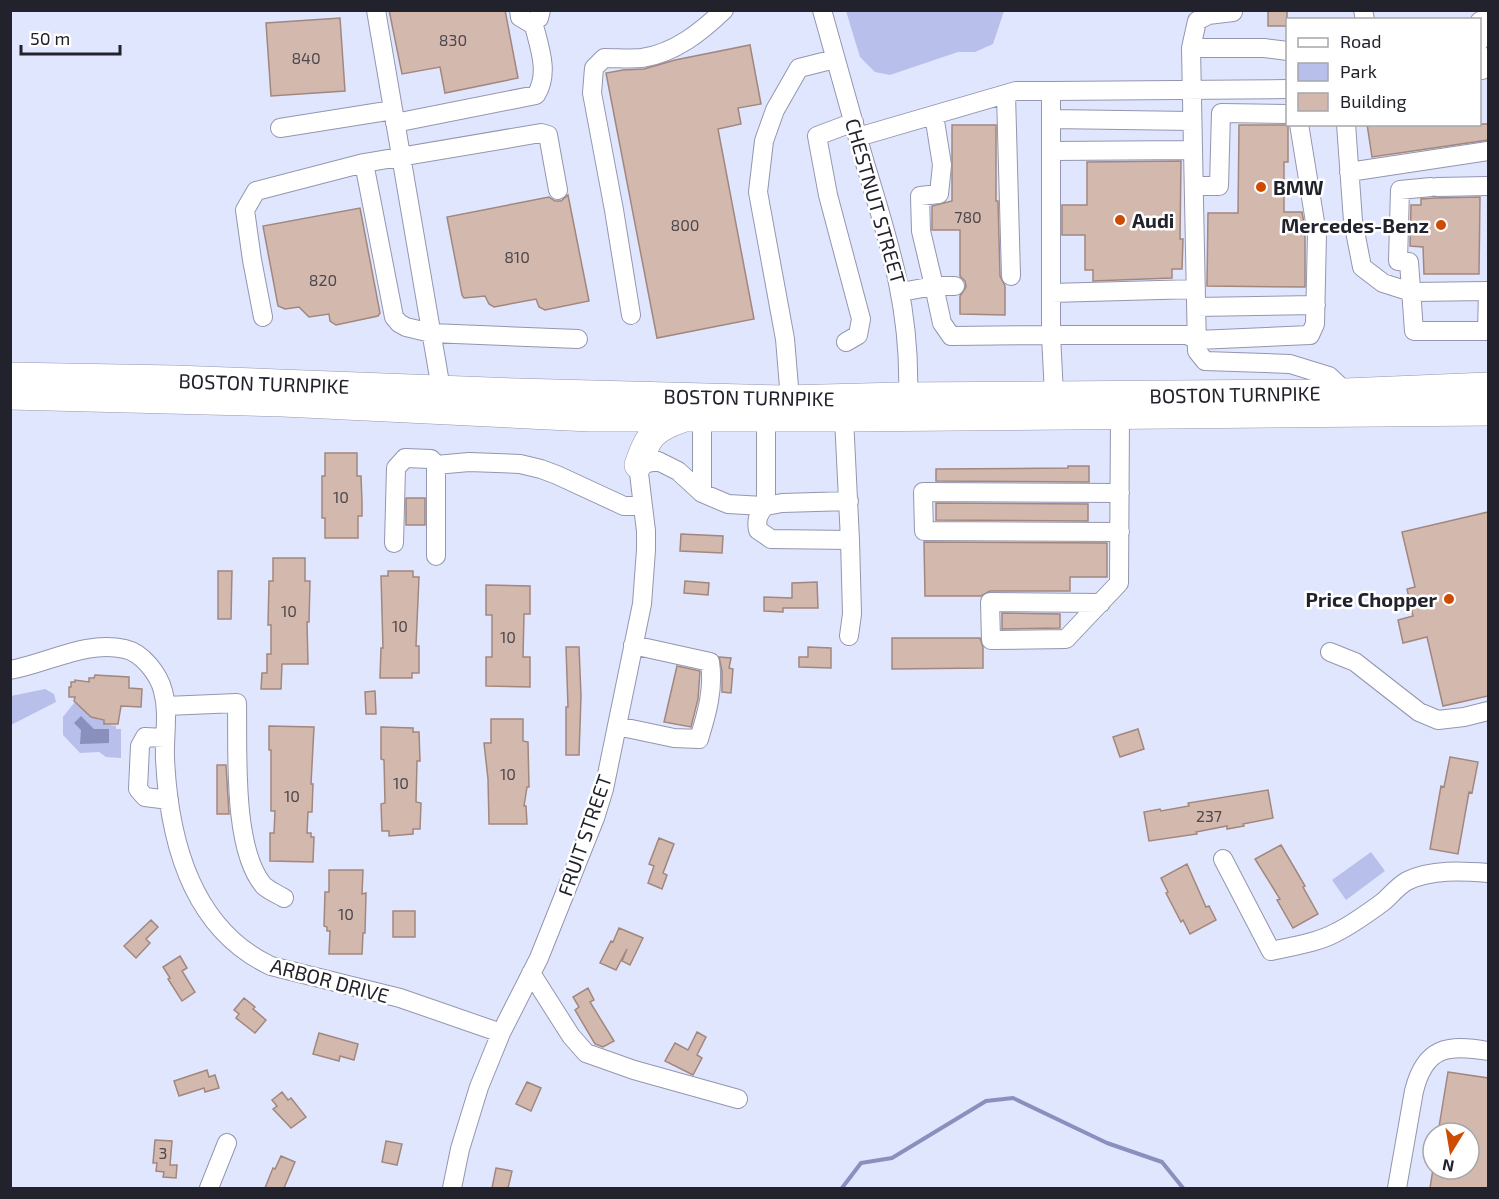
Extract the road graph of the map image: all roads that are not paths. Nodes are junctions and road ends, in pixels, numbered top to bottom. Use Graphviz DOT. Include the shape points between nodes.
graph roads {
  1 [pos="376,10"];
  2 [pos="519,10"];
  3 [pos="724,10"];
  4 [pos="822,10"];
  5 [pos="1233,12"];
  6 [pos="537,16"];
  7 [pos="1191,48"];
  8 [pos="1286,51"];
  9 [pos="835,59"];
  10 [pos="1192,89"];
  11 [pos="1221,89"];
  12 [pos="1286,89"];
  13 [pos="1051,91"];
  14 [pos="1006,94"];
  15 [pos="1221,112"];
  16 [pos="1286,114"];
  17 [pos="934,115"];
  18 [pos="394,116"];
  19 [pos="1051,119"];
  20 [pos="1192,121"];
  21 [pos="1299,126"];
  22 [pos="1346,126"];
  23 [pos="280,128"];
  24 [pos="856,130"];
  25 [pos="1193,150"];
  26 [pos="1051,151"];
  27 [pos="1488,151"];
  28 [pos="401,155"];
  29 [pos="364,163"];
  30 [pos="1349,172"];
  31 [pos="1194,186"];
  32 [pos="1488,186"];
  33 [pos="558,190"];
  34 [pos="1011,276"];
  35 [pos="934,286"];
  36 [pos="955,286"];
  37 [pos="1488,291"];
  38 [pos="901,292"];
  39 [pos="1411,292"];
  40 [pos="1051,293"];
  41 [pos="1196,298"];
  42 [pos="1316,305"];
  43 [pos="631,315"];
  44 [pos="263,317"];
  45 [pos="431,333"];
  46 [pos="1051,335"];
  47 [pos="579,339"];
  48 [pos="1197,340"];
  49 [pos="846,342"];
  50 [pos="10,376"];
  51 [pos="1488,386"];
  52 [pos="441,389"];
  53 [pos="1346,392"];
  54 [pos="1054,395"];
  55 [pos="10,396"];
  56 [pos="908,396"];
  57 [pos="790,399"];
  58 [pos="1488,412"];
  59 [pos="1120,415"];
  60 [pos="590,418"];
  61 [pos="693,418"];
  62 [pos="766,418"];
  63 [pos="844,418"];
  64 [pos="436,465"];
  65 [pos="638,465"];
  66 [pos="702,493"];
  67 [pos="1120,493"];
  68 [pos="849,501"];
  69 [pos="642,506"];
  70 [pos="766,506"];
  71 [pos="1120,532"];
  72 [pos="850,540"];
  73 [pos="394,543"];
  74 [pos="436,556"];
  75 [pos="1101,603"];
  76 [pos="849,636"];
  77 [pos="633,645"];
  78 [pos="1330,652"];
  79 [pos="10,670"];
  80 [pos="166,706"];
  81 [pos="1488,711"];
  82 [pos="617,726"];
  83 [pos="165,738"];
  84 [pos="169,800"];
  85 [pos="1224,859"];
  86 [pos="1488,870"];
  87 [pos="284,898"];
  88 [pos="531,973"];
  89 [pos="501,1033"];
  90 [pos="1488,1051"];
  91 [pos="738,1099"];
  92 [pos="227,1143"];
  93 [pos="209,1188"];
  94 [pos="452,1188"];
  95 [pos="1397,1188"];
  1 -- 18 [label="street"];
  2 -- 6 [label="street" via="523,20"];
  3 -- 43 [label="street" via="681,45 644,58 604,58 594,68 592,93"];
  4 -- 9 [label="street, CHESTNUT STREET"];
  5 -- 7 [label="street" via="1208,15 1197,21"];
  6 -- 18 [label="street" via="544,80 536,95"];
  7 -- 8 [label="street"];
  7 -- 10 [label="street"];
  9 -- 24 [label="street, CHESTNUT STREET"];
  9 -- 57 [label="street" via="799,68 775,110 764,141 758,192 785,339"];
  10 -- 11 [label="street"];
  10 -- 13 [label="street"];
  10 -- 20 [label="street"];
  11 -- 12 [label="street"];
  11 -- 15 [label="street"];
  13 -- 14 [label="street"];
  13 -- 19 [label="street"];
  14 -- 17 [label="street"];
  14 -- 34 [label="street"];
  15 -- 16 [label="street"];
  15 -- 31 [label="street" via="1219,186"];
  17 -- 24 [label="street"];
  17 -- 35 [label="street" via="942,165 939,194 920,196 921,231"];
  18 -- 23 [label="street"];
  18 -- 28 [label="street"];
  19 -- 20 [label="street"];
  19 -- 26 [label="street"];
  20 -- 25 [label="street"];
  21 -- 42 [label="street" via="1317,234"];
  22 -- 30 [label="street"];
  24 -- 38 [label="street, CHESTNUT STREET"];
  24 -- 49 [label="street" via="817,136 828,195 861,320 858,334"];
  25 -- 26 [label="street"];
  25 -- 31 [label="street"];
  26 -- 40 [label="street"];
  27 -- 30 [label="street"];
  28 -- 29 [label="street"];
  28 -- 33 [label="street" via="541,133 548,135"];
  28 -- 45 [label="street"];
  29 -- 44 [label="street" via="256,191 245,210"];
  29 -- 45 [label="street" via="394,316 406,327"];
  30 -- 39 [label="street" via="1362,267 1383,283"];
  31 -- 41 [label="street"];
  32 -- 39 [label="street" via="1400,190 1398,261 1409,262"];
  35 -- 36 [label="street"];
  35 -- 38 [label="street"];
  35 -- 46 [label="street" via="942,323 951,336"];
  37 -- 39 [label="street"];
  37 -- 39 [label="street" via="1487,331 1414,331"];
  38 -- 56 [label="street, CHESTNUT STREET" via="908,351"];
  40 -- 41 [label="street"];
  40 -- 46 [label="street"];
  41 -- 42 [label="street"];
  41 -- 48 [label="street"];
  42 -- 48 [label="street" via="1310,335"];
  45 -- 47 [label="street"];
  45 -- 52 [label="street"];
  46 -- 48 [label="street" via="1187,335"];
  46 -- 54 [label="street"];
  48 -- 53 [label="street" via="1197,351 1205,361 1290,364 1329,376"];
  50 -- 52 [label="highway, BOSTON TURNPIKE"];
  51 -- 53 [label="highway, BOSTON TURNPIKE"];
  52 -- 57 [label="highway, BOSTON TURNPIKE"];
  53 -- 54 [label="highway, BOSTON TURNPIKE"];
  54 -- 56 [label="highway, BOSTON TURNPIKE"];
  55 -- 60 [label="highway, BOSTON TURNPIKE" via="283,403"];
  56 -- 57 [label="highway, BOSTON TURNPIKE"];
  58 -- 59 [label="highway, BOSTON TURNPIKE"];
  59 -- 63 [label="highway, BOSTON TURNPIKE"];
  59 -- 67 [label="street"];
  60 -- 61 [label="highway, BOSTON TURNPIKE"];
  60 -- 65 [label="highway" via="620,433"];
  61 -- 62 [label="highway, BOSTON TURNPIKE"];
  61 -- 65 [label="highway" via="671,423 654,433 646,441"];
  61 -- 66 [label="street"];
  62 -- 63 [label="highway, BOSTON TURNPIKE"];
  62 -- 70 [label="street"];
  63 -- 68 [label="street"];
  64 -- 69 [label="street" via="520,464 549,472 624,506"];
  64 -- 73 [label="street" via="431,459 405,458 396,468"];
  64 -- 74 [label="street"];
  65 -- 66 [label="street" via="658,461 678,471"];
  65 -- 69 [label="street, FRUIT STREET"];
  66 -- 70 [label="street" via="728,504"];
  67 -- 71 [label="street"];
  67 -- 71 [label="street" via="923,492 924,531"];
  68 -- 70 [label="street"];
  68 -- 72 [label="street"];
  69 -- 77 [label="street, FRUIT STREET" via="646,550 642,604"];
  70 -- 72 [label="street" via="756,523 758,530 771,539"];
  71 -- 75 [label="street" via="1119,583"];
  72 -- 76 [label="street"];
  75 -- 75 [label="street" via="1066,639 991,640 990,603"];
  77 -- 82 [label="street, FRUIT STREET"];
  77 -- 82 [label="street" via="710,662 708,712 699,739"];
  78 -- 81 [label="street" via="1355,662 1419,712 1438,720"];
  79 -- 80 [label="street, ARBOR DRIVE" via="78,651 109,646 129,650 140,656 159,680"];
  80 -- 83 [label="street, ARBOR DRIVE"];
  80 -- 87 [label="street" via="237,703 245,844 260,879"];
  82 -- 88 [label="street, FRUIT STREET" via="595,818"];
  83 -- 84 [label="street, ARBOR DRIVE"];
  83 -- 84 [label="street" via="145,737 140,746 138,789 145,797"];
  84 -- 89 [label="street, ARBOR DRIVE" via="180,852 197,895 227,937 252,957 271,966 400,998"];
  85 -- 86 [label="street" via="1271,951 1336,933 1410,880 1429,874"];
  88 -- 89 [label="street, FRUIT STREET"];
  88 -- 91 [label="street" via="586,1053"];
  89 -- 94 [label="street, FRUIT STREET" via="479,1087"];
  90 -- 95 [label="street" via="1452,1048 1425,1062 1414,1091"];
  92 -- 93 [label="street"];
}
